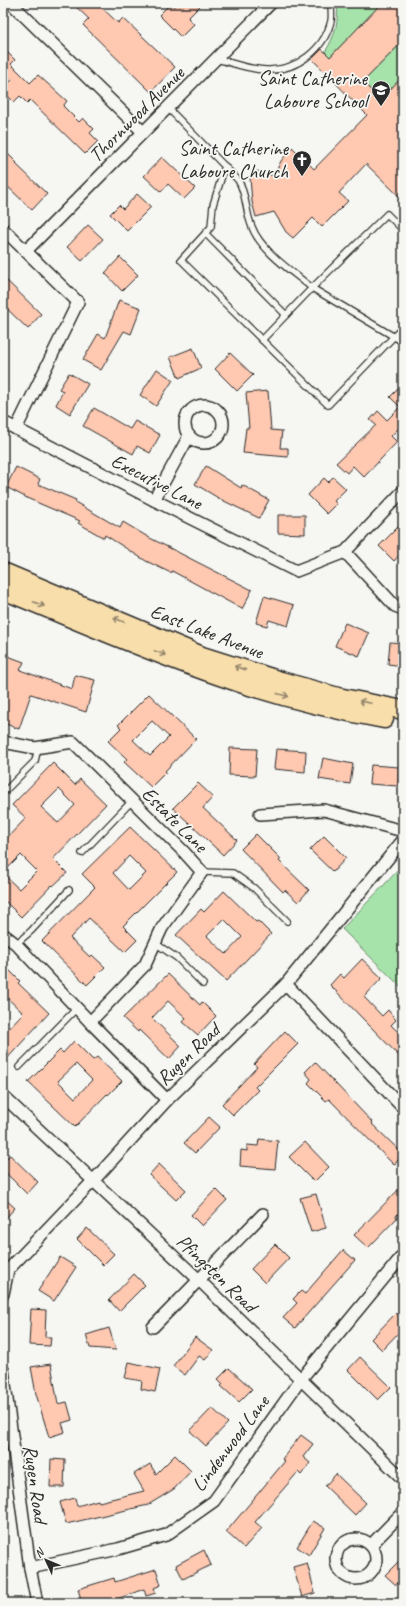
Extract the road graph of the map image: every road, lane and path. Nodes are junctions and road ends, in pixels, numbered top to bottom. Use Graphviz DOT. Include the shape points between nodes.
graph roads {
  1 [pos="11,3"];
  2 [pos="271,3"];
  3 [pos="331,3"];
  4 [pos="217,58"];
  5 [pos="168,108"];
  6 [pos="143,132"];
  7 [pos="225,166"];
  8 [pos="3,229"];
  9 [pos="403,230"];
  10 [pos="206,234"];
  11 [pos="26,251"];
  12 [pos="312,288"];
  13 [pos="286,315"];
  14 [pos="403,327"];
  15 [pos="395,335"];
  16 [pos="262,340"];
  17 [pos="403,342"];
  18 [pos="3,422"];
  19 [pos="16,430"];
  20 [pos="189,436"];
  21 [pos="403,491"];
  22 [pos="154,500"];
  23 [pos="345,552"];
  24 [pos="3,572"];
  25 [pos="3,590"];
  26 [pos="403,609"];
  27 [pos="403,710"];
  28 [pos="403,722"];
  29 [pos="3,742"];
  30 [pos="38,748"];
  31 [pos="3,793"];
  32 [pos="132,801"];
  33 [pos="260,814"];
  34 [pos="403,831"];
  35 [pos="403,840"];
  36 [pos="82,853"];
  37 [pos="202,872"];
  38 [pos="70,890"];
  39 [pos="287,921"];
  40 [pos="3,934"];
  41 [pos="155,943"];
  42 [pos="16,944"];
  43 [pos="203,984"];
  44 [pos="286,984"];
  45 [pos="77,1008"];
  46 [pos="90,1022"];
  47 [pos="19,1067"];
  48 [pos="3,1096"];
  49 [pos="167,1100"];
  50 [pos="403,1108"];
  51 [pos="94,1180"];
  52 [pos="263,1214"];
  53 [pos="403,1256"];
  54 [pos="198,1279"];
  55 [pos="3,1294"];
  56 [pos="153,1327"];
  57 [pos="3,1370"];
  58 [pos="301,1379"];
  59 [pos="403,1479"];
  60 [pos="403,1512"];
  61 [pos="371,1545"];
  62 [pos="30,1568"];
  63 [pos="37,1603"];
  1 -- 6 [label="street"];
  2 -- 4 [label="street, Thornwood Avenue"];
  3 -- 4 [label="lane" via="331,21 321,43 308,57 291,67 268,70"];
  4 -- 5 [label="street, Thornwood Avenue"];
  5 -- 6 [label="street, Thornwood Avenue"];
  5 -- 7 [label="lane"];
  6 -- 11 [label="street, Thornwood Avenue"];
  7 -- 10 [label="lane" via="213,206 211,228"];
  7 -- 12 [label="lane" via="244,189 252,227 262,245"];
  8 -- 11 [label="street"];
  9 -- 12 [label="lane" via="387,214"];
  10 -- 13 [label="lane"];
  10 -- 16 [label="lane" via="181,260"];
  11 -- 19 [label="street" via="78,302"];
  12 -- 13 [label="lane"];
  12 -- 15 [label="lane"];
  13 -- 16 [label="lane"];
  14 -- 15 [label="lane"];
  15 -- 16 [label="lane" via="328,405"];
  15 -- 17 [label="lane"];
  18 -- 19 [label="street, Executive Lane"];
  19 -- 22 [label="street, Executive Lane"];
  20 -- 22 [label="street"];
  21 -- 23 [label="street"];
  22 -- 23 [label="street, Executive Lane" via="296,571"];
  23 -- 26 [label="street" via="395,606"];
  27 -- 24 [label="main road, East Lake Avenue, one-way" via="338,697 202,656"];
  25 -- 28 [label="main road, East Lake Avenue, one-way" via="220,676 349,712"];
  29 -- 30 [label="street, Estate Lane"];
  30 -- 31 [label="lane" via="35,761"];
  30 -- 32 [label="street, Estate Lane" via="73,742"];
  32 -- 36 [label="lane"];
  32 -- 37 [label="street, Estate Lane"];
  33 -- 34 [label="street" via="324,810"];
  35 -- 44 [label="street, Rugen Road"];
  37 -- 39 [label="lane" via="233,873 254,888"];
  37 -- 41 [label="street, Estate Lane" via="162,928"];
  38 -- 42 [label="lane"];
  40 -- 42 [label="street"];
  41 -- 43 [label="lane" via="177,958"];
  41 -- 46 [label="street, Estate Lane" via="145,965"];
  42 -- 45 [label="street"];
  44 -- 49 [label="street, Rugen Road"];
  44 -- 50 [label="street"];
  45 -- 46 [label="street"];
  45 -- 47 [label="lane"];
  46 -- 49 [label="street"];
  48 -- 51 [label="street, Pfingsten Road"];
  49 -- 51 [label="street, Rugen Road"];
  51 -- 54 [label="street, Pfingsten Road"];
  51 -- 55 [label="street, Rugen Road" via="8,1270"];
  52 -- 54 [label="street"];
  53 -- 58 [label="street, Lindenwood Lane"];
  54 -- 56 [label="street"];
  54 -- 58 [label="street, Pfingsten Road"];
  57 -- 62 [label="street, Rugen Road"];
  58 -- 59 [label="street, Pfingsten Road"];
  58 -- 62 [label="street, Lindenwood Lane" via="214,1501 166,1535 118,1549"];
  60 -- 61 [label="street"];
  62 -- 63 [label="street, Rugen Road"];
}
